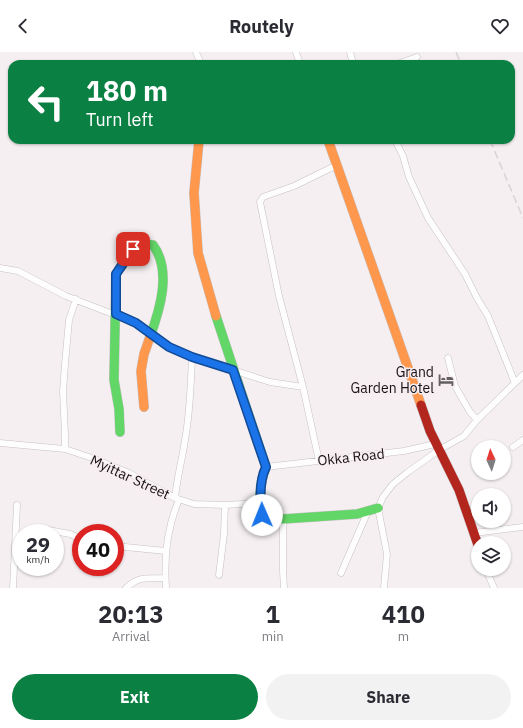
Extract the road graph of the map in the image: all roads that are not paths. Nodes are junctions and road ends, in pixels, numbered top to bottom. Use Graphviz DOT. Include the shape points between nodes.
graph roads {
  1 [pos="417,57"];
  2 [pos="408,60"];
  3 [pos="199,144"];
  4 [pos="329,144"];
  5 [pos="398,144"];
  6 [pos="337,165"];
  7 [pos="0,268"];
  8 [pos="76,299"];
  9 [pos="116,314"];
  10 [pos="151,333"];
  11 [pos="192,357"];
  12 [pos="448,358"];
  13 [pos="233,370"];
  14 [pos="523,375"];
  15 [pos="515,383"];
  16 [pos="303,387"];
  17 [pos="144,407"];
  18 [pos="476,420"];
  19 [pos="120,432"];
  20 [pos="523,440"];
  21 [pos="0,443"];
  22 [pos="437,447"];
  23 [pos="514,447"];
  24 [pos="65,449"];
  25 [pos="320,461"];
  26 [pos="266,467"];
  27 [pos="177,499"];
  28 [pos="261,503"];
  29 [pos="17,505"];
  30 [pos="225,505"];
  31 [pos="378,508"];
  32 [pos="368,511"];
  33 [pos="283,520"];
  34 [pos="523,527"];
  35 [pos="474,533"];
  36 [pos="475,536"];
  37 [pos="124,547"];
  38 [pos="166,551"];
  39 [pos="341,573"];
  40 [pos="219,575"];
  41 [pos="489,576"];
  42 [pos="165,578"];
  43 [pos="13,588"];
  44 [pos="126,588"];
  45 [pos="166,588"];
  46 [pos="284,588"];
  47 [pos="384,588"];
  48 [pos="494,588"];
  1 -- 2 [label="street"];
  3 -- 13 [label="street" via="194,193 198,253"];
  4 -- 6 [label="street"];
  5 -- 15 [label="street" via="409,177 428,218 466,274 488,316"];
  6 -- 16 [label="street" via="294,186 263,197 260,202 279,296"];
  6 -- 22 [label="street"];
  7 -- 8 [label="street" via="18,271"];
  8 -- 9 [label="street"];
  8 -- 24 [label="street" via="69,320 63,391"];
  9 -- 10 [label="street"];
  9 -- 10 [label="street" via="116,274 133,249 143,244 153,245 158,252 162,272 161,298"];
  9 -- 19 [label="street" via="114,380"];
  10 -- 11 [label="street" via="169,347"];
  10 -- 17 [label="street" via="142,371"];
  11 -- 13 [label="street"];
  11 -- 27 [label="street" via="185,439 177,475"];
  12 -- 18 [label="street" via="455,386"];
  13 -- 16 [label="street" via="270,382"];
  13 -- 26 [label="street"];
  14 -- 15 [label="street, Okka Road"];
  15 -- 18 [label="street, Okka Road"];
  16 -- 25 [label="street"];
  18 -- 22 [label="street, Okka Road" via="464,436"];
  20 -- 23 [label="street"];
  21 -- 24 [label="street, Myittar Street"];
  22 -- 25 [label="street, Okka Road"];
  22 -- 31 [label="street" via="393,484"];
  22 -- 35 [label="street" via="459,490"];
  24 -- 27 [label="street, Myittar Street" via="129,473"];
  25 -- 26 [label="street, Okka Road"];
  26 -- 28 [label="street"];
  27 -- 30 [label="street, Myittar Street" via="194,504"];
  27 -- 38 [label="street"];
  28 -- 30 [label="street, Myittar Street"];
  28 -- 33 [label="street" via="264,518"];
  29 -- 43 [label="street"];
  30 -- 40 [label="street"];
  31 -- 32 [label="street"];
  31 -- 47 [label="street" via="387,554"];
  32 -- 33 [label="street"];
  32 -- 39 [label="street"];
  33 -- 46 [label="street"];
  34 -- 35 [label="street"];
  35 -- 36 [label="street"];
  37 -- 38 [label="street"];
  38 -- 42 [label="street"];
  41 -- 48 [label="street"];
  42 -- 44 [label="street" via="133,581"];
  42 -- 45 [label="street"];
}
